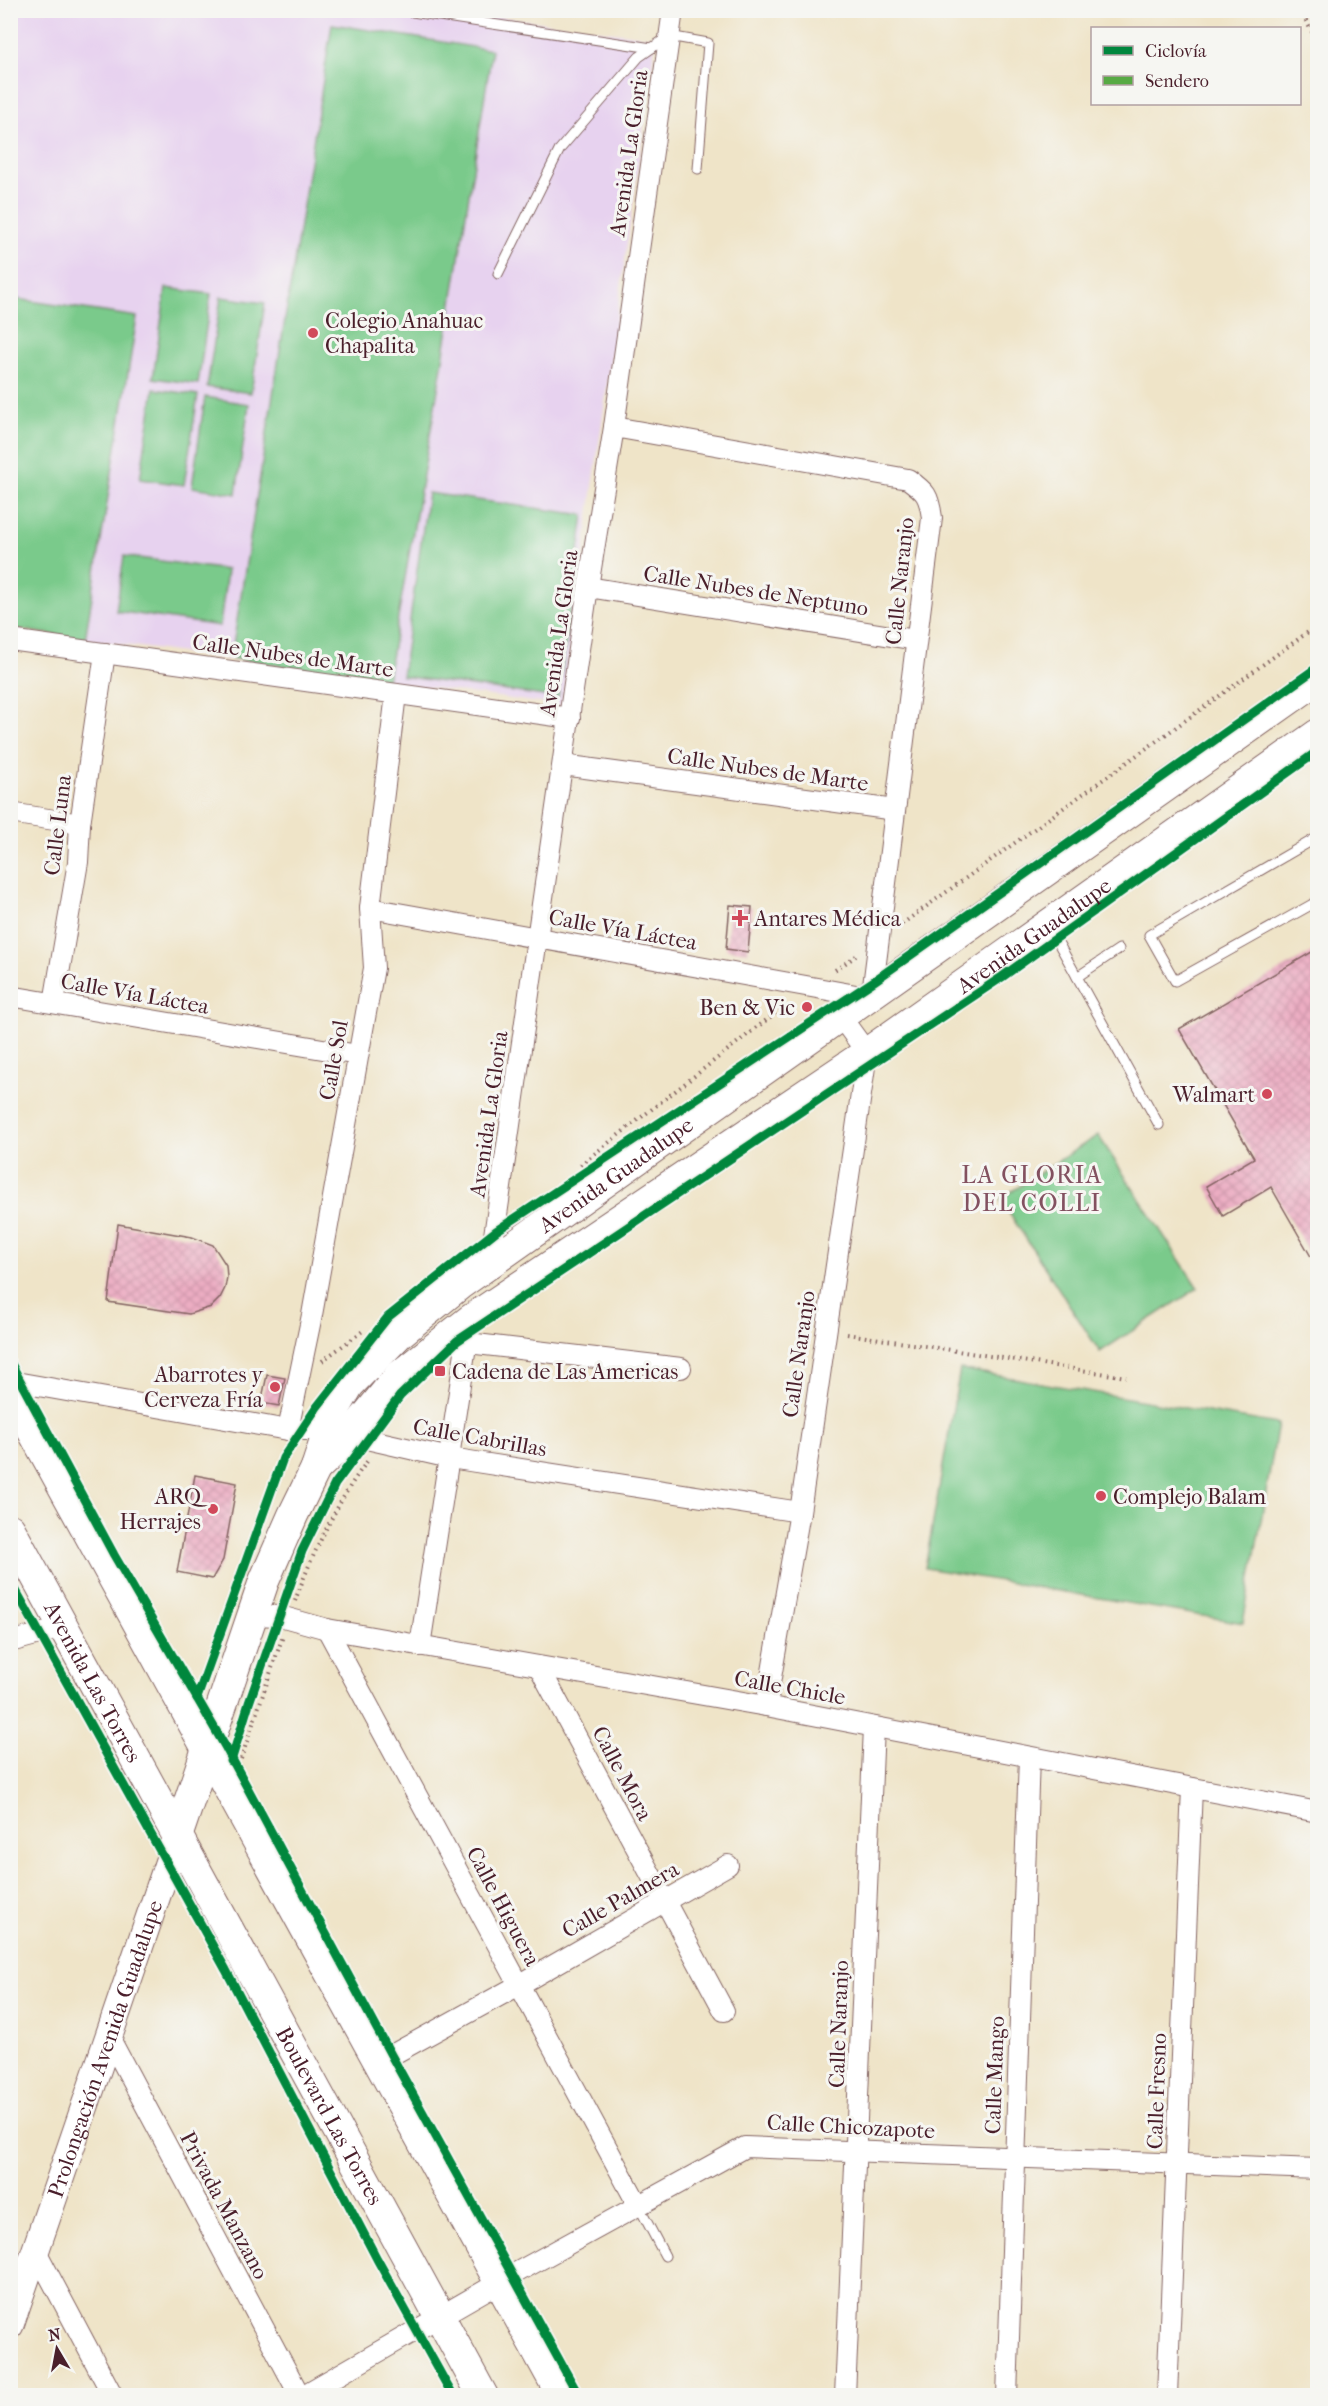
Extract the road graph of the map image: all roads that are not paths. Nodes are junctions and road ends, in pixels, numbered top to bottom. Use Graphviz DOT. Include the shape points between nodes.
graph roads {
  1 [pos="399,10"];
  2 [pos="673,10"];
  3 [pos="669,36"];
  4 [pos="652,48"];
  5 [pos="698,169"];
  6 [pos="498,274"];
  7 [pos="614,427"];
  8 [pos="588,587"];
  9 [pos="10,640"];
  10 [pos="916,640"];
  11 [pos="105,653"];
  12 [pos="1317,679"];
  13 [pos="396,694"];
  14 [pos="570,718"];
  15 [pos="1316,739"];
  16 [pos="563,765"];
  17 [pos="895,810"];
  18 [pos="10,813"];
  19 [pos="80,824"];
  20 [pos="1317,837"];
  21 [pos="1317,901"];
  22 [pos="370,908"];
  23 [pos="1047,924"];
  24 [pos="538,938"];
  25 [pos="1119,949"];
  26 [pos="1077,976"];
  27 [pos="869,995"];
  28 [pos="10,996"];
  29 [pos="54,1003"];
  30 [pos="840,1016"];
  31 [pos="867,1053"];
  32 [pos="358,1055"];
  33 [pos="1159,1125"];
  34 [pos="490,1263"];
  35 [pos="469,1331"];
  36 [pos="681,1368"];
  37 [pos="10,1381"];
  38 [pos="10,1390"];
  39 [pos="288,1430"];
  40 [pos="338,1434"];
  41 [pos="450,1458"];
  42 [pos="800,1512"];
  43 [pos="10,1529"];
  44 [pos="274,1617"];
  45 [pos="65,1627"];
  46 [pos="327,1629"];
  47 [pos="10,1642"];
  48 [pos="420,1646"];
  49 [pos="539,1667"];
  50 [pos="766,1707"];
  51 [pos="874,1727"];
  52 [pos="208,1749"];
  53 [pos="1029,1757"];
  54 [pos="1192,1788"];
  55 [pos="1317,1812"];
  56 [pos="178,1834"];
  57 [pos="728,1865"];
  58 [pos="665,1901"];
  59 [pos="519,1985"];
  60 [pos="724,2011"];
  61 [pos="109,2037"];
  62 [pos="379,2061"];
  63 [pos="856,2151"];
  64 [pos="1015,2157"];
  65 [pos="1177,2164"];
  66 [pos="1317,2169"];
  67 [pos="638,2205"];
  68 [pos="36,2251"];
  69 [pos="665,2256"];
  70 [pos="500,2282"];
  71 [pos="440,2317"];
  72 [pos="11,2319"];
  73 [pos="113,2396"];
  74 [pos="301,2396"];
  75 [pos="483,2396"];
  76 [pos="562,2396"];
  77 [pos="845,2396"];
  78 [pos="1007,2396"];
  79 [pos="1167,2396"];
  1 -- 4 [label="lane"];
  2 -- 3 [label="street, Avenida La Gloria"];
  3 -- 4 [label="lane"];
  3 -- 5 [label="lane" via="708,43"];
  3 -- 7 [label="street, Avenida La Gloria"];
  4 -- 6 [label="lane" via="639,57 560,149"];
  7 -- 8 [label="street, Avenida La Gloria"];
  7 -- 10 [label="street, Calle Naranjo" via="908,479 924,491 932,518"];
  8 -- 10 [label="street, Calle Nubes de Neptuno"];
  8 -- 14 [label="street, Avenida La Gloria"];
  9 -- 11 [label="street, Calle Nubes de Marte"];
  10 -- 17 [label="street, Calle Naranjo"];
  11 -- 13 [label="street, Calle Nubes de Marte"];
  11 -- 19 [label="street, Calle Luna"];
  12 -- 27 [label="main road, Avenida Guadalupe"];
  13 -- 14 [label="street, Calle Nubes de Marte"];
  13 -- 22 [label="street, Calle Sol"];
  14 -- 16 [label="street, Avenida La Gloria"];
  15 -- 23 [label="main road, Avenida Guadalupe"];
  16 -- 17 [label="street, Calle Nubes de Marte"];
  16 -- 24 [label="street, Avenida La Gloria"];
  17 -- 27 [label="street, Calle Naranjo"];
  18 -- 19 [label="street"];
  19 -- 29 [label="street, Calle Luna" via="78,861"];
  20 -- 21 [label="lane" via="1149,935 1175,981"];
  22 -- 24 [label="street, Calle Vía Láctea"];
  22 -- 32 [label="street, Calle Sol" via="374,968"];
  23 -- 26 [label="lane"];
  23 -- 31 [label="main road, Avenida Guadalupe"];
  24 -- 27 [label="street, Calle Vía Láctea"];
  24 -- 34 [label="street, Avenida La Gloria"];
  25 -- 26 [label="lane"];
  26 -- 33 [label="lane"];
  27 -- 30 [label="main road, Avenida Guadalupe"];
  28 -- 29 [label="street, Calle Vía Láctea"];
  29 -- 32 [label="street, Calle Vía Láctea"];
  30 -- 31 [label="street"];
  30 -- 34 [label="main road, Avenida Guadalupe"];
  31 -- 35 [label="main road, Avenida Guadalupe"];
  31 -- 42 [label="street, Calle Naranjo"];
  32 -- 39 [label="street, Calle Sol"];
  34 -- 40 [label="main road, Avenida Guadalupe" via="400,1333 349,1385 336,1407"];
  35 -- 36 [label="street"];
  35 -- 40 [label="main road, Avenida Guadalupe" via="399,1376"];
  35 -- 41 [label="street"];
  37 -- 39 [label="street, Calle Cabrillas"];
  38 -- 52 [label="main road"];
  39 -- 40 [label="street, Calle Cabrillas"];
  40 -- 41 [label="street, Calle Cabrillas"];
  40 -- 44 [label="main road, Prolongación Avenida Guadalupe" via="316,1468 278,1547"];
  41 -- 42 [label="street, Calle Cabrillas"];
  41 -- 48 [label="street"];
  42 -- 50 [label="street, Calle Naranjo"];
  43 -- 45 [label="main road, Avenida Las Torres"];
  44 -- 46 [label="street, Calle Chicle"];
  44 -- 52 [label="main road, Prolongación Avenida Guadalupe"];
  45 -- 47 [label="street"];
  45 -- 56 [label="main road, Avenida Las Torres"];
  46 -- 48 [label="street, Calle Chicle"];
  46 -- 59 [label="street, Calle Higuera"];
  48 -- 49 [label="street, Calle Chicle"];
  49 -- 50 [label="street, Calle Chicle"];
  49 -- 58 [label="street, Calle Mora"];
  50 -- 51 [label="street, Calle Chicle"];
  51 -- 53 [label="street, Calle Chicle"];
  51 -- 63 [label="street, Calle Naranjo"];
  52 -- 56 [label="main road, Prolongación Avenida Guadalupe"];
  52 -- 62 [label="main road"];
  53 -- 54 [label="street, Calle Chicle"];
  53 -- 64 [label="street, Calle Mango"];
  54 -- 55 [label="street, Calle Chicle"];
  54 -- 65 [label="street, Calle Fresno"];
  56 -- 61 [label="main road, Prolongación Avenida Guadalupe"];
  56 -- 71 [label="main road, Boulevard Las Torres"];
  57 -- 58 [label="street, Calle Palmera"];
  58 -- 59 [label="street, Calle Palmera"];
  58 -- 60 [label="street, Calle Mora"];
  59 -- 62 [label="street, Calle Palmera"];
  59 -- 67 [label="street, Calle Higuera"];
  61 -- 68 [label="main road, Prolongación Avenida Guadalupe"];
  61 -- 74 [label="street, Privada Manzano"];
  62 -- 70 [label="main road"];
  63 -- 64 [label="street, Calle Chicozapote"];
  63 -- 67 [label="street, Calle Chicozapote" via="745,2147"];
  63 -- 77 [label="street, Calle Naranjo"];
  64 -- 65 [label="street, Calle Chicozapote"];
  64 -- 78 [label="street, Calle Mango"];
  65 -- 66 [label="street, Calle Chicozapote"];
  65 -- 79 [label="street, Calle Fresno"];
  67 -- 69 [label="lane"];
  67 -- 70 [label="street, Calle Chicozapote"];
  68 -- 72 [label="main road, Prolongación Avenida Guadalupe"];
  68 -- 73 [label="street"];
  70 -- 71 [label="street, Calle Chicozapote"];
  70 -- 76 [label="main road"];
  71 -- 74 [label="street, Calle Chicozapote"];
  71 -- 75 [label="main road, Boulevard Las Torres"];
}
